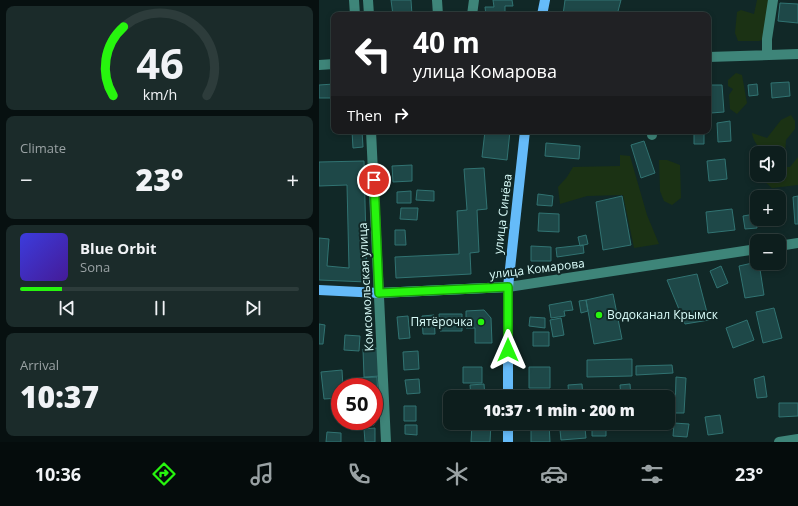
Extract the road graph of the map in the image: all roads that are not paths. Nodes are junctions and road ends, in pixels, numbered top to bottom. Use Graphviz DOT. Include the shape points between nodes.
graph roads {
  1 [pos="354,0"];
  2 [pos="368,0"];
  3 [pos="437,0"];
  4 [pos="474,0"];
  5 [pos="545,0"];
  6 [pos="773,0"];
  7 [pos="355,12"];
  8 [pos="369,12"];
  9 [pos="438,12"];
  10 [pos="472,12"];
  11 [pos="543,12"];
  12 [pos="798,54"];
  13 [pos="767,55"];
  14 [pos="711,57"];
  15 [pos="331,64"];
  16 [pos="319,65"];
  17 [pos="371,134"];
  18 [pos="525,134"];
  19 [pos="798,243"];
  20 [pos="786,245"];
  21 [pos="750,250"];
  22 [pos="508,287"];
  23 [pos="319,290"];
  24 [pos="379,293"];
  25 [pos="508,390"];
  26 [pos="508,430"];
  27 [pos="798,439"];
  28 [pos="386,442"];
  29 [pos="509,442"];
  30 [pos="779,442"];
  1 -- 7 [label="street"];
  2 -- 8 [label="street"];
  3 -- 9 [label="street"];
  4 -- 10 [label="street"];
  5 -- 11 [label="main road"];
  6 -- 13 [label="street"];
  12 -- 13 [label="street"];
  13 -- 14 [label="street"];
  15 -- 16 [label="street"];
  17 -- 24 [label="street, Комсомольская улица"];
  18 -- 22 [label="main road, улица Синёва"];
  19 -- 20 [label="street"];
  21 -- 22 [label="street, улица Комарова"];
  22 -- 24 [label="main road, улица Комарова"];
  22 -- 25 [label="main road, улица Синёва"];
  23 -- 24 [label="main road, улица Комарова"];
  24 -- 28 [label="street, Комсомольская улица"];
  26 -- 29 [label="main road"];
  27 -- 30 [label="street"];
}
